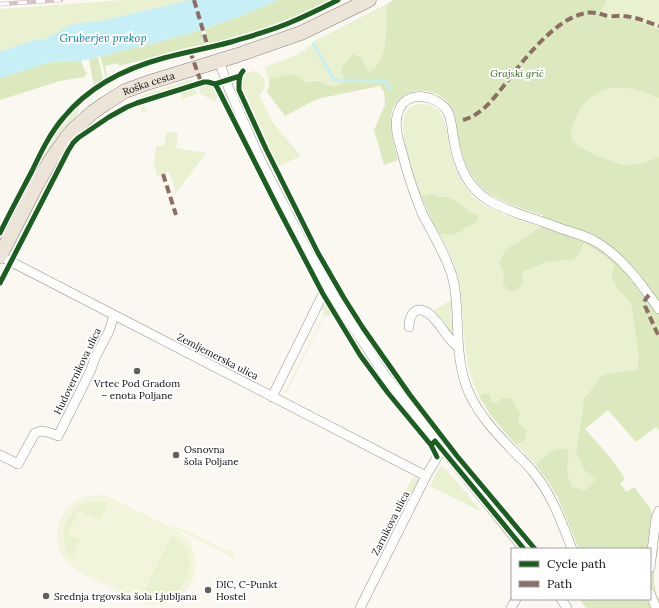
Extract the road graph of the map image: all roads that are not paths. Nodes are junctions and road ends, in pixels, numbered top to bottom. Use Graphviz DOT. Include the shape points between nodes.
graph roads {
  1 [pos="369,0"];
  2 [pos="218,61"];
  3 [pos="0,256"];
  4 [pos="327,286"];
  5 [pos="659,309"];
  6 [pos="114,315"];
  7 [pos="409,327"];
  8 [pos="459,348"];
  9 [pos="272,397"];
  10 [pos="442,448"];
  11 [pos="0,455"];
  12 [pos="426,476"];
  13 [pos="659,511"];
  14 [pos="523,548"];
  15 [pos="572,548"];
  16 [pos="651,560"];
  17 [pos="651,596"];
  18 [pos="360,608"];
  19 [pos="656,608"];
  1 -- 2 [label="main road, Roška cesta" via="301,33"];
  2 -- 3 [label="main road, Roška cesta" via="125,91 85,118 50,161"];
  2 -- 4 [label="street" via="261,161"];
  3 -- 6 [label="street, Zemljemerska ulica"];
  4 -- 9 [label="street"];
  4 -- 10 [label="street" via="384,374"];
  5 -- 8 [label="street" via="624,264 598,243 505,209 481,196 463,171 446,110 434,99 416,96 402,103 398,110 397,130 416,197 450,268 456,296"];
  6 -- 9 [label="street, Zemljemerska ulica"];
  6 -- 11 [label="street, Hudovernikova ulica" via="109,331 58,436 43,431 35,433 18,464"];
  7 -- 8 [label="street" via="413,313 424,310"];
  8 -- 15 [label="street" via="466,385 471,397 487,423 541,482 552,500"];
  9 -- 12 [label="street, Zemljemerska ulica"];
  10 -- 12 [label="street, Zarnikova ulica"];
  10 -- 14 [label="street"];
  12 -- 18 [label="street, Zarnikova ulica"];
  13 -- 16 [label="street"];
  17 -- 19 [label="street"];
}
